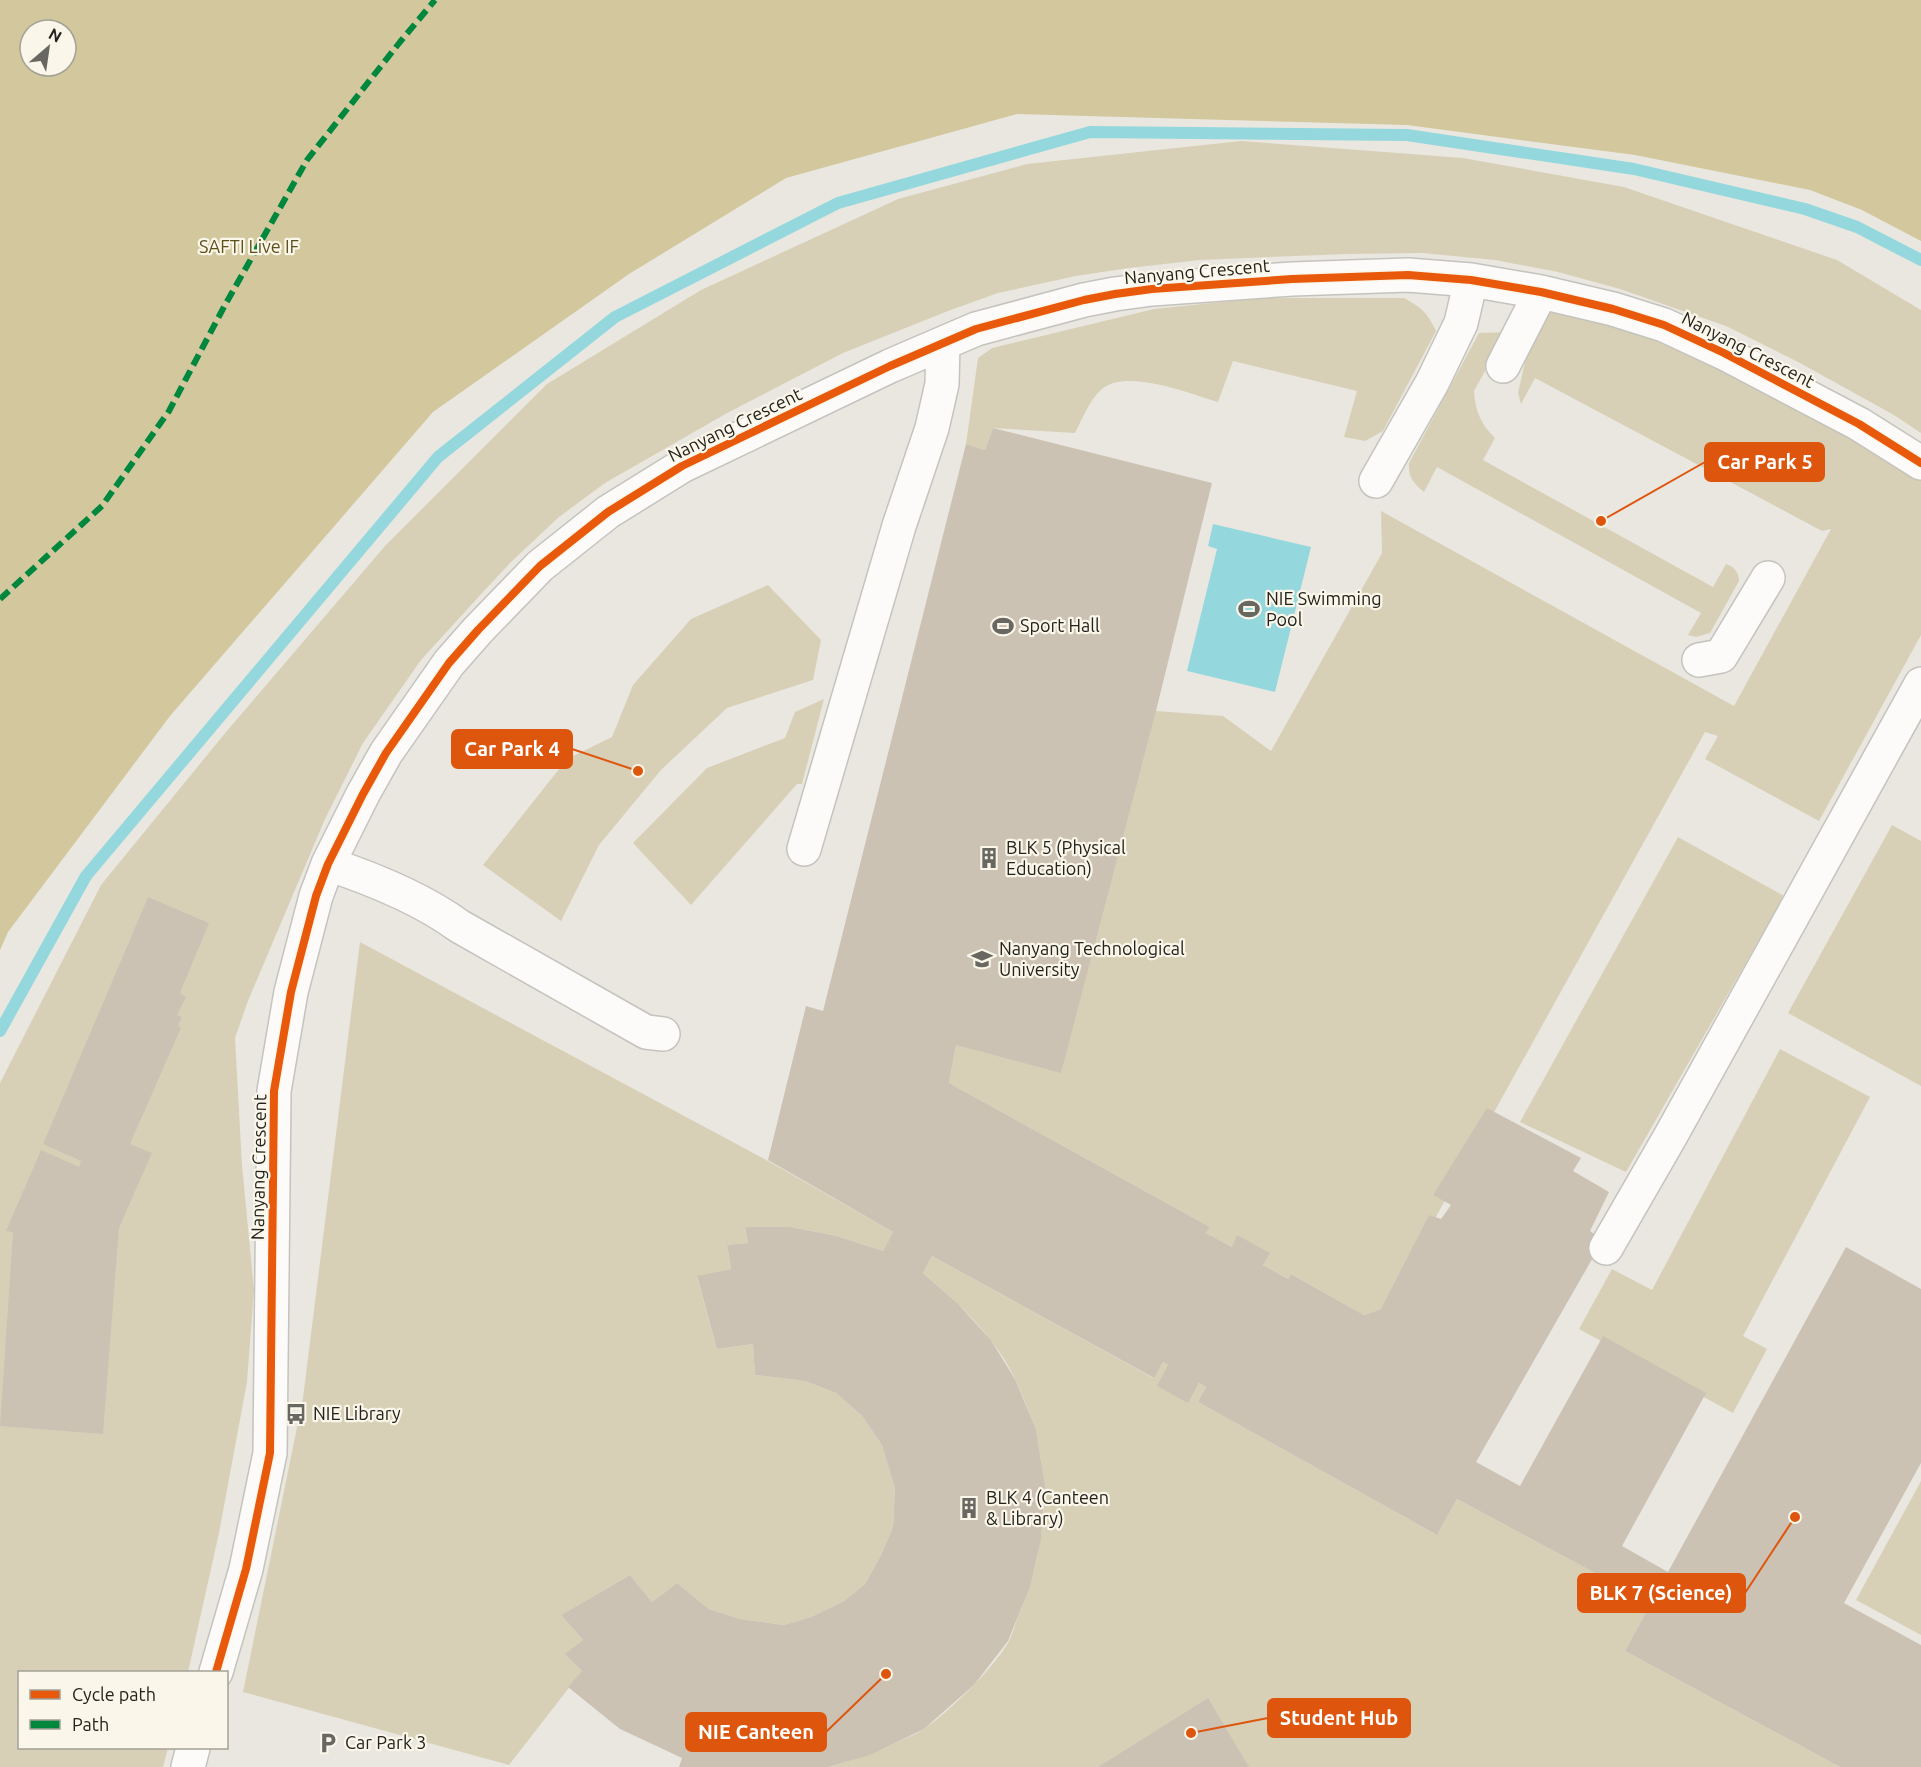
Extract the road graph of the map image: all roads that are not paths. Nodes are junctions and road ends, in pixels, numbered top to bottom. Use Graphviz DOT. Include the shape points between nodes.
graph roads {
  1 [pos="1471,280"];
  2 [pos="1541,292"];
  3 [pos="943,344"];
  4 [pos="1503,366"];
  5 [pos="1921,463"];
  6 [pos="1376,481"];
  7 [pos="1768,578"];
  8 [pos="1699,660"];
  9 [pos="1921,684"];
  10 [pos="804,849"];
  11 [pos="328,864"];
  12 [pos="663,1034"];
  13 [pos="1606,1248"];
  14 [pos="216,1671"];
  15 [pos="193,1749"];
  16 [pos="188,1767"];
  1 -- 2 [label="street, Nanyang Crescent"];
  1 -- 3 [label="street, Nanyang Crescent" via="1396,276 1152,289 1084,300 976,329"];
  1 -- 6 [label="street" via="1461,322 1446,355"];
  2 -- 4 [label="street"];
  2 -- 5 [label="street, Nanyang Crescent" via="1664,325 1724,352 1859,424"];
  3 -- 10 [label="street" via="942,384 932,428 899,526"];
  3 -- 11 [label="street, Nanyang Crescent" via="682,466 608,513 540,566 477,630 410,716 363,794"];
  7 -- 8 [label="street" via="1721,656"];
  9 -- 13 [label="street"];
  11 -- 12 [label="street" via="364,876 445,915 646,1032"];
  11 -- 14 [label="street, Nanyang Crescent" via="291,992 274,1091 270,1453 246,1569"];
  15 -- 16 [label="street"];
}
